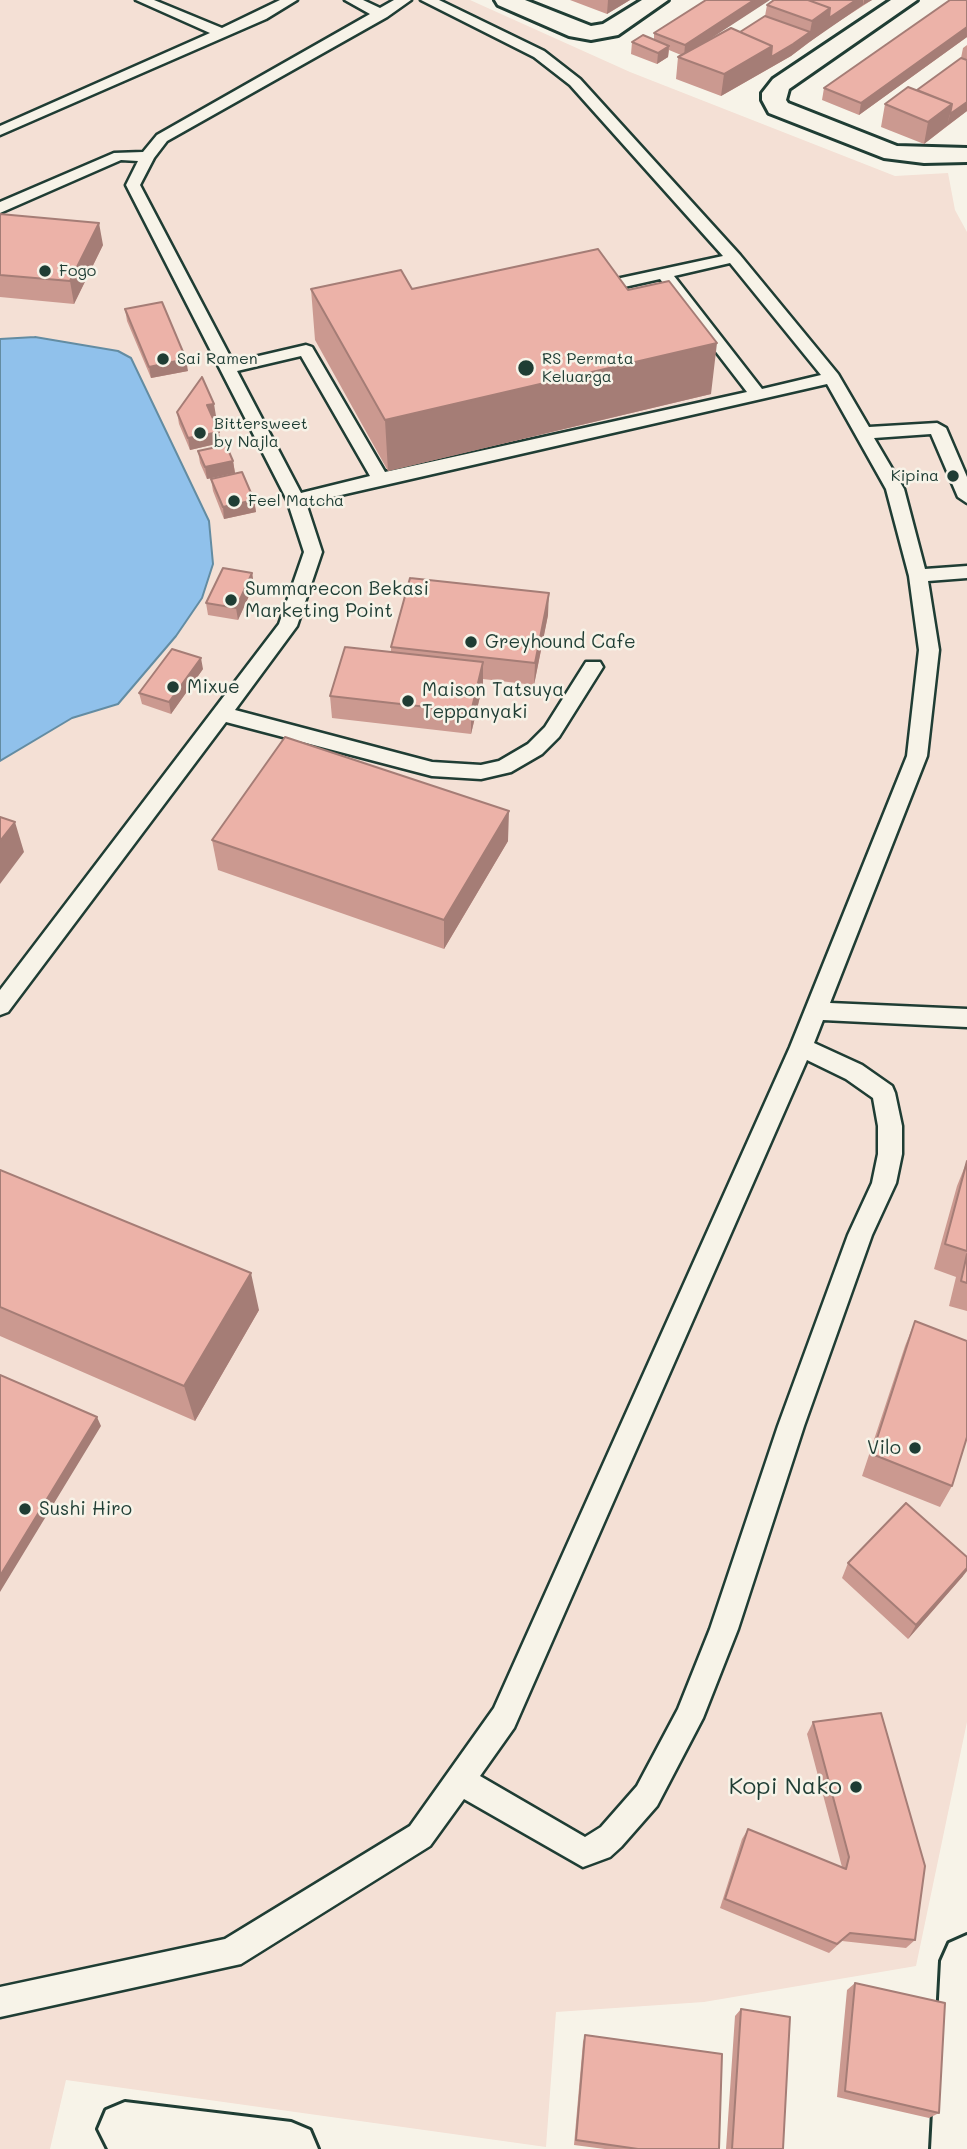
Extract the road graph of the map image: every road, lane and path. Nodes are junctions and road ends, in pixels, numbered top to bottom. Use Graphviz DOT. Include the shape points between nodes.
graph roads {
  1 [pos="143,0"];
  2 [pos="290,0"];
  3 [pos="352,0"];
  4 [pos="404,0"];
  5 [pos="428,0"];
  6 [pos="506,0"];
  7 [pos="657,0"];
  8 [pos="906,0"];
  9 [pos="382,14"];
  10 [pos="221,33"];
  11 [pos="0,131"];
  12 [pos="963,151"];
  13 [pos="147,157"];
  14 [pos="0,208"];
  15 [pos="734,258"];
  16 [pos="664,274"];
  17 [pos="578,293"];
  18 [pos="226,368"];
  19 [pos="832,378"];
  20 [pos="758,395"];
  21 [pos="865,433"];
  22 [pos="380,479"];
  23 [pos="967,497"];
  24 [pos="296,500"];
  25 [pos="967,572"];
  26 [pos="918,576"];
  27 [pos="593,667"];
  28 [pos="223,714"];
  29 [pos="0,1006"];
  30 [pos="814,1010"];
  31 [pos="967,1018"];
  32 [pos="801,1047"];
  33 [pos="459,1780"];
  34 [pos="967,1961"];
  35 [pos="0,2002"];
  36 [pos="125,2129"];
  37 [pos="291,2149"];
  38 [pos="958,2149"];
  1 -- 10 [label="lane" via="180,10"];
  2 -- 10 [label="lane"];
  3 -- 9 [label="lane"];
  4 -- 9 [label="lane"];
  5 -- 15 [label="lane" via="540,54 575,82"];
  6 -- 7 [label="street" via="591,33 610,30"];
  8 -- 12 [label="street" via="781,84 774,100 778,108 893,153 924,156"];
  9 -- 13 [label="lane" via="162,138"];
  10 -- 11 [label="lane"];
  13 -- 14 [label="lane" via="119,156"];
  13 -- 18 [label="lane" via="133,185"];
  15 -- 16 [label="lane"];
  15 -- 19 [label="lane"];
  16 -- 17 [label="lane"];
  16 -- 20 [label="lane"];
  18 -- 22 [label="lane" via="306,350"];
  18 -- 24 [label="lane"];
  19 -- 20 [label="lane"];
  19 -- 21 [label="lane"];
  20 -- 22 [label="lane"];
  21 -- 23 [label="lane" via="937,428"];
  21 -- 26 [label="lane" via="895,489"];
  22 -- 24 [label="lane"];
  24 -- 28 [label="lane" via="313,552 288,626"];
  25 -- 26 [label="lane"];
  26 -- 30 [label="lane" via="929,650 917,756"];
  27 -- 28 [label="lane" via="552,732 535,749 504,767 481,772 432,769"];
  28 -- 29 [label="lane"];
  30 -- 31 [label="lane"];
  30 -- 32 [label="lane"];
  32 -- 33 [label="lane" via="504,1718"];
  32 -- 33 [label="lane" via="854,1072 884,1093 890,1154 884,1182 795,1413 724,1629 689,1718 647,1796 606,1842 583,1852"];
  33 -- 35 [label="lane" via="419,1836 230,1954"];
  34 -- 38 [label="street"];
  36 -- 37 [label="street"];
}
